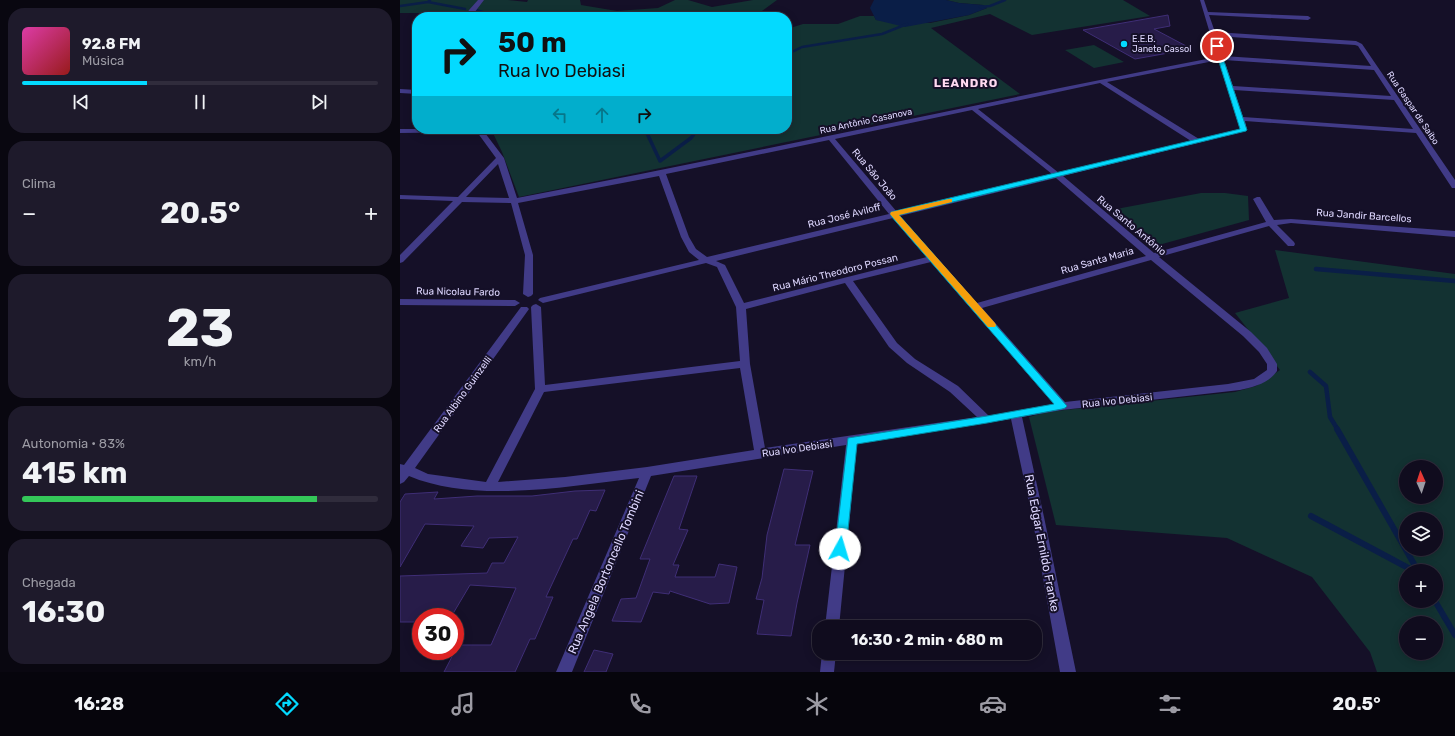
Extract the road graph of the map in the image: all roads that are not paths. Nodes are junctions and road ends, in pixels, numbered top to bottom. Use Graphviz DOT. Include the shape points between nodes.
graph roads {
  1 [pos="481,0"];
  2 [pos="1202,0"];
  3 [pos="470,12"];
  4 [pos="1206,13"];
  5 [pos="1308,18"];
  6 [pos="1213,34"];
  7 [pos="1221,58"];
  8 [pos="1376,68"];
  9 [pos="1101,81"];
  10 [pos="1231,88"];
  11 [pos="400,91"];
  12 [pos="412,92"];
  13 [pos="1396,98"];
  14 [pos="973,108"];
  15 [pos="1241,119"];
  16 [pos="400,130"];
  17 [pos="412,130"];
  18 [pos="1418,131"];
  19 [pos="482,134"];
  20 [pos="830,137"];
  21 [pos="1197,141"];
  22 [pos="500,158"];
  23 [pos="662,173"];
  24 [pos="1057,175"];
  25 [pos="1455,186"];
  26 [pos="400,197"];
  27 [pos="1257,198"];
  28 [pos="460,199"];
  29 [pos="514,201"];
  30 [pos="894,214"];
  31 [pos="1271,223"];
  32 [pos="1455,234"];
  33 [pos="1291,244"];
  34 [pos="1152,256"];
  35 [pos="934,258"];
  36 [pos="400,260"];
  37 [pos="705,260"];
  38 [pos="847,280"];
  39 [pos="528,294"];
  40 [pos="400,302"];
  41 [pos="515,303"];
  42 [pos="539,304"];
  43 [pos="741,307"];
  44 [pos="975,307"];
  45 [pos="524,309"];
  46 [pos="745,364"];
  47 [pos="1272,364"];
  48 [pos="540,389"];
  49 [pos="1062,406"];
  50 [pos="1016,415"];
  51 [pos="987,420"];
  52 [pos="852,440"];
  53 [pos="760,453"];
  54 [pos="402,472"];
  55 [pos="647,472"];
  56 [pos="489,487"];
  57 [pos="833,620"];
  58 [pos="828,660"];
  59 [pos="564,672"];
  60 [pos="827,672"];
  61 [pos="1068,672"];
  1 -- 3 [label="street"];
  2 -- 4 [label="street"];
  4 -- 5 [label="street"];
  4 -- 6 [label="street"];
  6 -- 7 [label="street"];
  6 -- 8 [label="street, Rua Gaspar de Saibo" via="1353,42 1360,45"];
  7 -- 8 [label="street, Rua Antônio Casanova"];
  7 -- 9 [label="street, Rua Antônio Casanova"];
  7 -- 10 [label="street"];
  8 -- 13 [label="street, Rua Gaspar de Saibo"];
  9 -- 14 [label="street, Rua Antônio Casanova"];
  9 -- 21 [label="street"];
  10 -- 13 [label="street"];
  10 -- 15 [label="street"];
  11 -- 12 [label="street"];
  13 -- 18 [label="street, Rua Gaspar de Saibo"];
  14 -- 20 [label="street, Rua Antônio Casanova"];
  14 -- 24 [label="street, Rua Santo Antônio"];
  15 -- 18 [label="street"];
  15 -- 21 [label="street, Rua José Aviloff" via="1244,130"];
  16 -- 17 [label="street"];
  18 -- 25 [label="street, Rua Gaspar de Saibo"];
  19 -- 22 [label="street"];
  20 -- 23 [label="street, Rua Antônio Casanova"];
  20 -- 30 [label="street, Rua São João"];
  21 -- 24 [label="street, Rua José Aviloff"];
  22 -- 28 [label="street"];
  22 -- 29 [label="street"];
  23 -- 29 [label="street, Rua Antônio Casanova"];
  23 -- 37 [label="street" via="685,237 692,250"];
  24 -- 30 [label="street, Rua José Aviloff"];
  24 -- 34 [label="street, Rua Santo Antônio"];
  26 -- 28 [label="street, Rua Antônio Casanova"];
  27 -- 31 [label="street"];
  28 -- 29 [label="street, Rua Antônio Casanova"];
  28 -- 36 [label="street"];
  29 -- 39 [label="street" via="529,255"];
  30 -- 35 [label="street, Rua São João"];
  30 -- 37 [label="street, Rua José Aviloff"];
  31 -- 32 [label="street, Rua Jandir Barcellos" via="1291,221"];
  31 -- 33 [label="street"];
  31 -- 34 [label="street, Rua Santa Maria"];
  34 -- 44 [label="street, Rua Santa Maria"];
  34 -- 47 [label="street, Rua Santo Antônio" via="1247,334"];
  35 -- 38 [label="street, Rua Mário Theodoro Possan"];
  35 -- 44 [label="street, Rua São João"];
  37 -- 42 [label="street, Rua José Aviloff"];
  37 -- 43 [label="street" via="721,265"];
  38 -- 43 [label="street, Rua Mário Theodoro Possan"];
  38 -- 51 [label="street" via="893,345 911,361 954,389"];
  39 -- 41 [label="street" via="518,298"];
  39 -- 42 [label="street" via="537,296"];
  40 -- 41 [label="street, Rua Nicolau Fardo"];
  41 -- 45 [label="street" via="517,307"];
  42 -- 45 [label="street, Rua José Aviloff"];
  42 -- 48 [label="street"];
  43 -- 46 [label="street"];
  44 -- 49 [label="street, Rua São João"];
  45 -- 54 [label="street, Rua Albino Guinzelli"];
  46 -- 48 [label="street"];
  46 -- 53 [label="street"];
  47 -- 49 [label="street, Rua Ivo Debiasi" via="1272,371 1255,383"];
  48 -- 56 [label="street"];
  49 -- 50 [label="street, Rua Ivo Debiasi"];
  50 -- 51 [label="street, Rua Ivo Debiasi"];
  50 -- 61 [label="street, Rua Edgar Ernildo Franke"];
  51 -- 52 [label="street, Rua Ivo Debiasi"];
  52 -- 53 [label="street, Rua Ivo Debiasi"];
  52 -- 57 [label="street"];
  53 -- 55 [label="street, Rua Ivo Debiasi"];
  54 -- 56 [label="street, Rua Ivo Debiasi"];
  55 -- 56 [label="street, Rua Ivo Debiasi" via="565,482"];
  55 -- 59 [label="street, Rua Angela Bortoncello Tombini"];
  58 -- 60 [label="street"];
}
